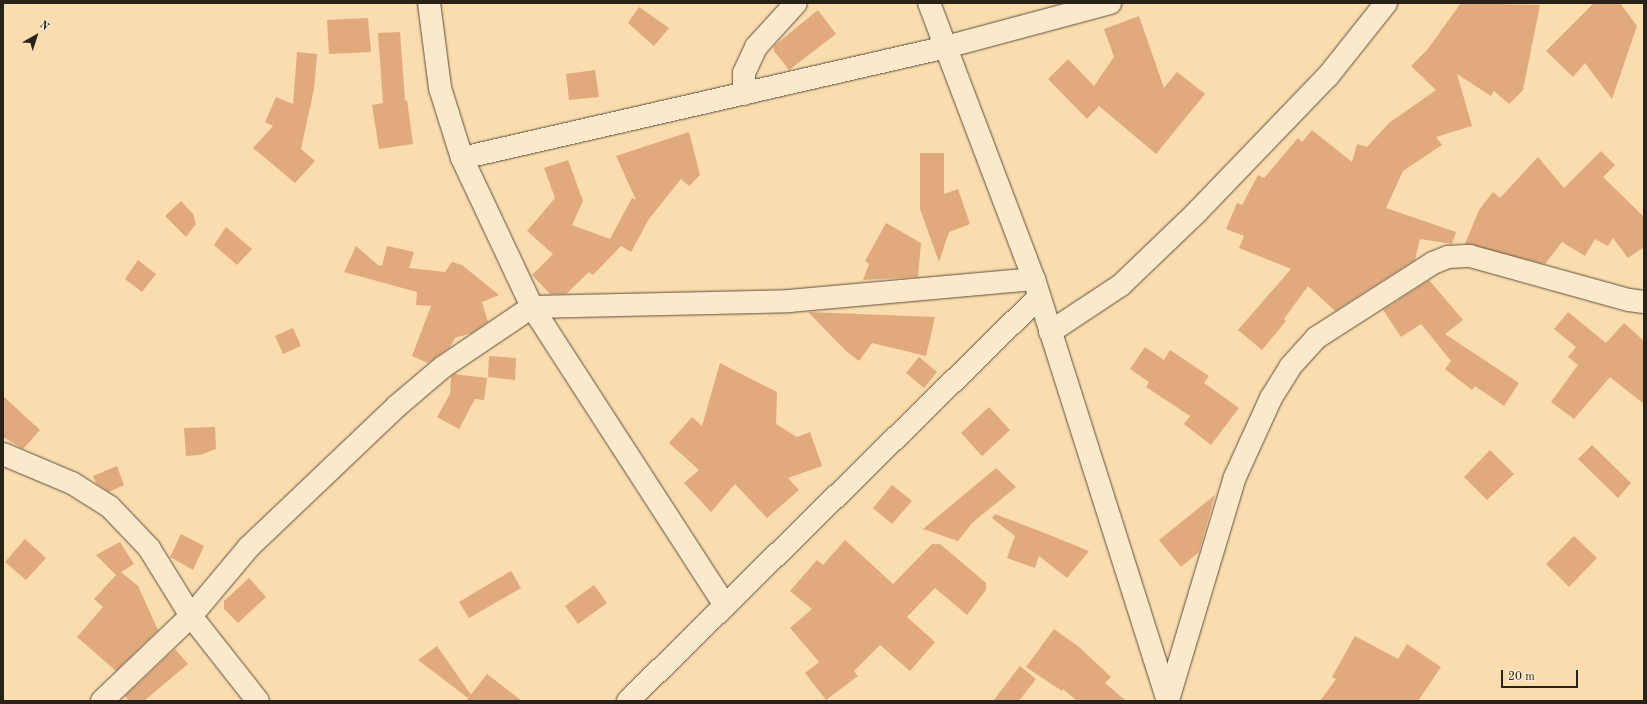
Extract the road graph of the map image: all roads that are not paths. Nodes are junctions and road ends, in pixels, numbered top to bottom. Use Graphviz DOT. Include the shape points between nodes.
graph roads {
  1 [pos="429,3"];
  2 [pos="796,3"];
  3 [pos="929,3"];
  4 [pos="1110,3"];
  5 [pos="1386,3"];
  6 [pos="946,47"];
  7 [pos="744,94"];
  8 [pos="462,158"];
  9 [pos="1037,288"];
  10 [pos="1644,302"];
  11 [pos="532,307"];
  12 [pos="1050,332"];
  13 [pos="3,454"];
  14 [pos="725,605"];
  15 [pos="191,616"];
  16 [pos="102,701"];
  17 [pos="258,701"];
  18 [pos="628,701"];
  19 [pos="1168,701"];
  1 -- 8 [label="street" via="440,88"];
  2 -- 7 [label="street" via="750,57 744,73"];
  3 -- 6 [label="street"];
  4 -- 6 [label="street"];
  5 -- 12 [label="street" via="1328,76 1196,213 1121,285"];
  6 -- 7 [label="street"];
  6 -- 9 [label="street"];
  7 -- 8 [label="street"];
  8 -- 11 [label="street"];
  9 -- 11 [label="street" via="789,301"];
  9 -- 12 [label="street"];
  9 -- 14 [label="street"];
  10 -- 19 [label="street" via="1470,256 1448,257 1426,266 1316,338 1290,367 1271,398 1235,477"];
  11 -- 14 [label="street"];
  11 -- 15 [label="street" via="443,367 397,406 249,547"];
  12 -- 19 [label="street"];
  13 -- 15 [label="street" via="72,483 110,507 149,548"];
  14 -- 18 [label="street"];
  15 -- 16 [label="street"];
  15 -- 17 [label="street"];
}
